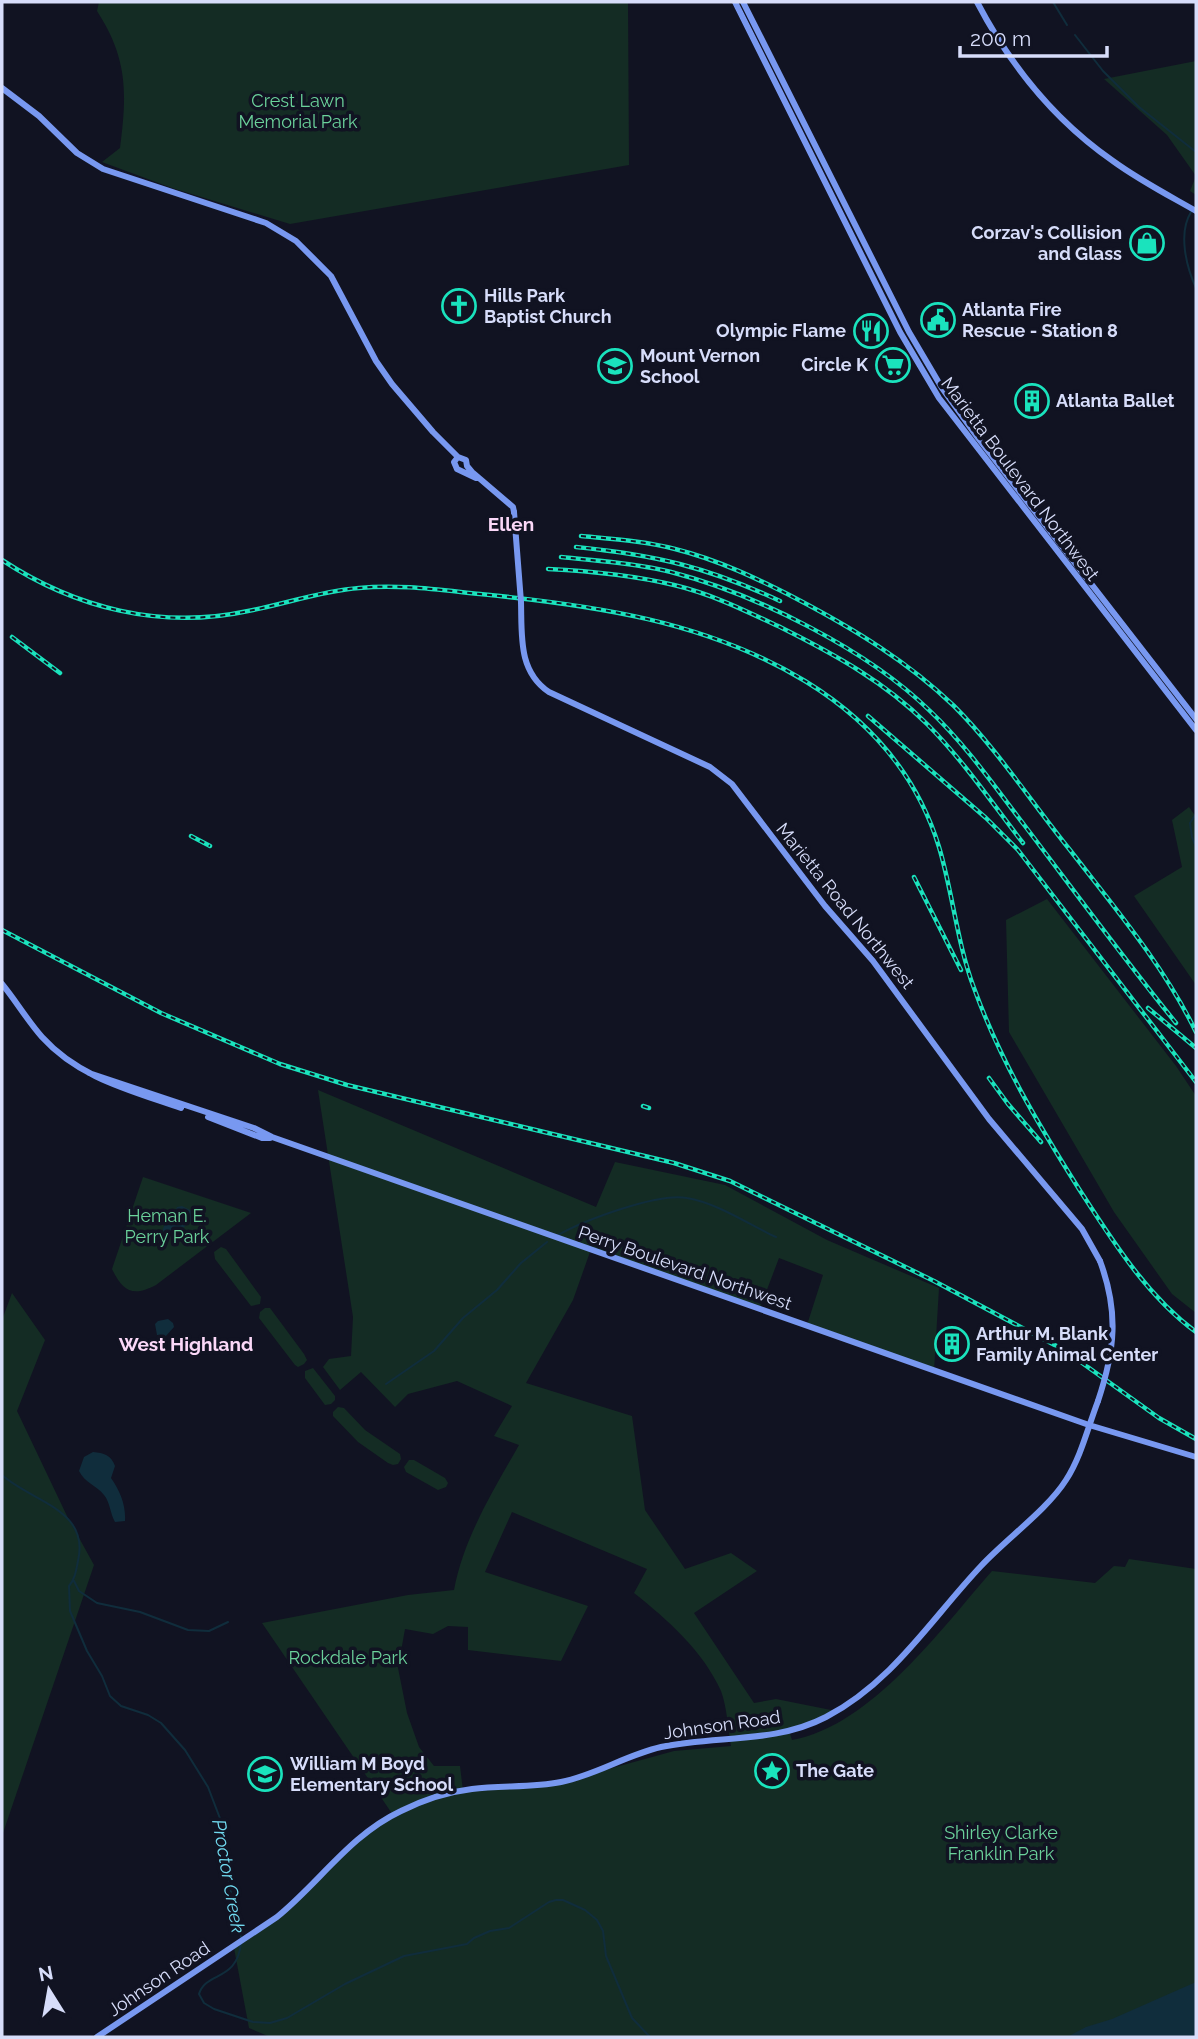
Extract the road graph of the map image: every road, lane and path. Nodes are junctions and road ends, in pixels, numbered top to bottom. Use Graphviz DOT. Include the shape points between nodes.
graph roads {
  1 [pos="735,2"];
  2 [pos="743,2"];
  3 [pos="977,2"];
  4 [pos="2,88"];
  5 [pos="1196,211"];
  6 [pos="456,458"];
  7 [pos="464,468"];
  8 [pos="1196,719"];
  9 [pos="1196,730"];
  10 [pos="2,984"];
  11 [pos="1089,1425"];
  12 [pos="1196,1457"];
  13 [pos="97,2037"];
  1 -- 9 [label="street, Marietta Boulevard Northwest" via="920,368 983,457"];
  2 -- 8 [label="street" via="909,332 942,388"];
  3 -- 5 [label="street" via="1013,61 1058,115 1112,160"];
  4 -- 6 [label="street" via="77,153 103,169 266,223 296,241 331,276 392,384"];
  6 -- 7 [label="street" via="455,466"];
  6 -- 7 [label="street, Marietta Road Northwest" via="466,460"];
  7 -- 11 [label="street, Marietta Road Northwest, bridge" via="513,509 525,660 538,682 550,692 710,767 732,783 893,987 989,1119 1082,1229 1100,1261 1114,1319 1109,1368"];
  10 -- 11 [label="street, Perry Boulevard Northwest" via="42,1037 66,1060 89,1073"];
  11 -- 12 [label="street, Perry Boulevard Northwest"];
  11 -- 13 [label="street, Johnson Road" via="1073,1467 1056,1493 981,1567 897,1664 852,1702 824,1718 767,1736 661,1747 561,1782 471,1789 421,1802 359,1837 288,1908"];
}
